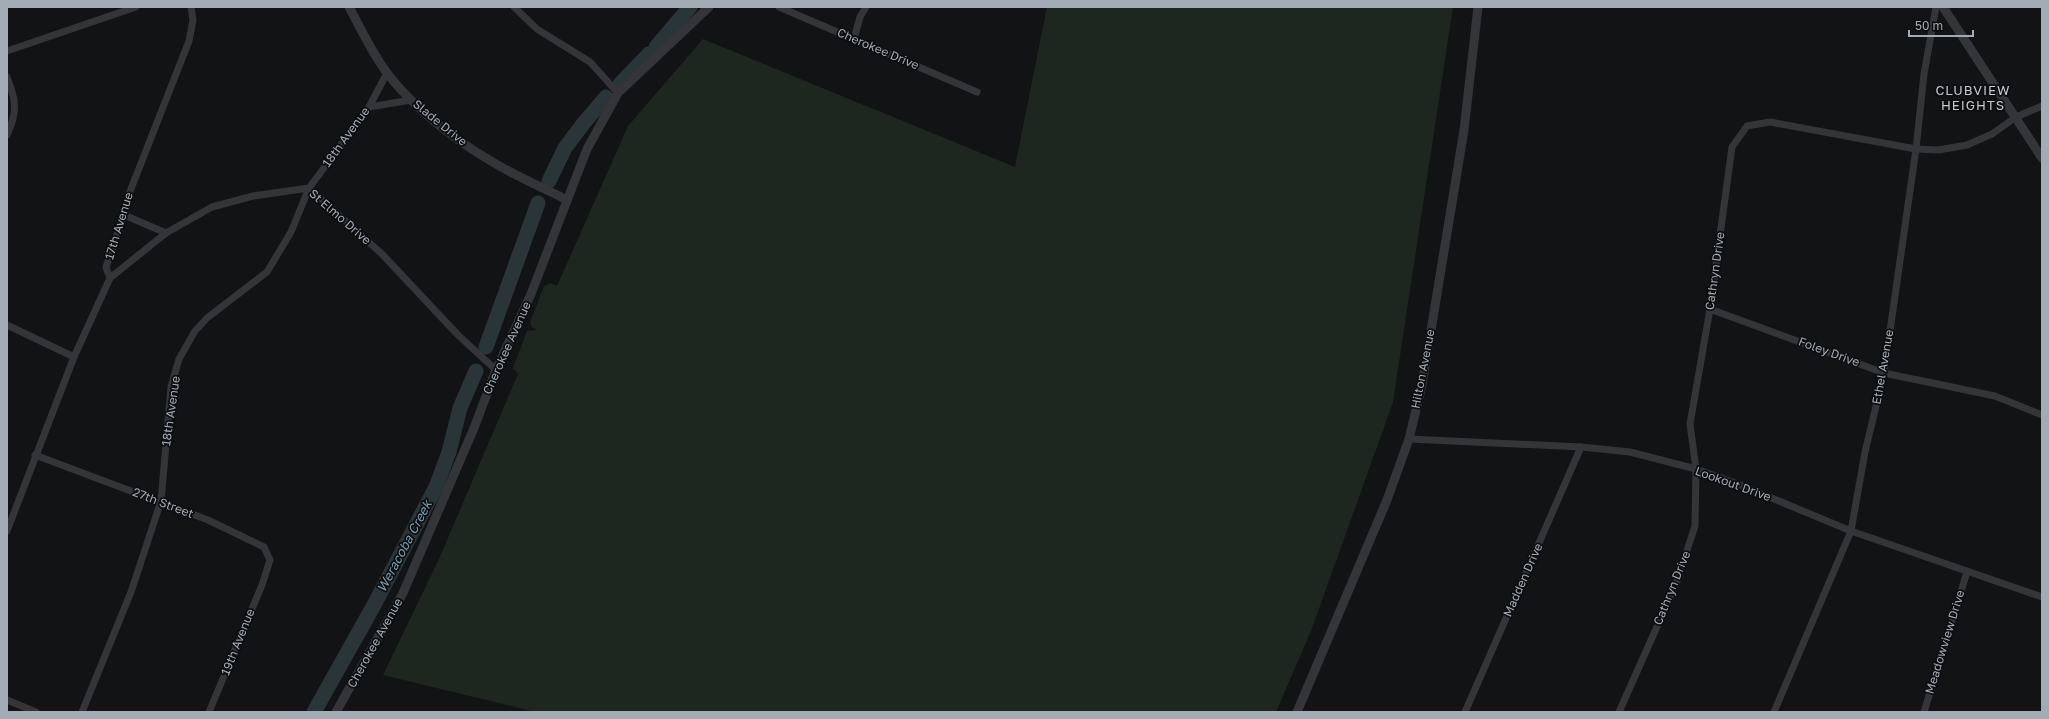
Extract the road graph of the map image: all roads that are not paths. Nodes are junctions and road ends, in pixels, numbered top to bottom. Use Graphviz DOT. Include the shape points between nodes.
graph roads {
  1 [pos="136,7"];
  2 [pos="191,7"];
  3 [pos="349,7"];
  4 [pos="514,7"];
  5 [pos="709,7"];
  6 [pos="779,7"];
  7 [pos="866,7"];
  8 [pos="1478,7"];
  9 [pos="1936,7"];
  10 [pos="1943,7"];
  11 [pos="854,39"];
  12 [pos="7,51"];
  13 [pos="387,73"];
  14 [pos="7,77"];
  15 [pos="977,92"];
  16 [pos="618,93"];
  17 [pos="411,100"];
  18 [pos="2042,106"];
  19 [pos="369,107"];
  20 [pos="2016,117"];
  21 [pos="7,135"];
  22 [pos="1916,150"];
  23 [pos="2042,158"];
  24 [pos="309,188"];
  25 [pos="567,200"];
  26 [pos="124,215"];
  27 [pos="166,233"];
  28 [pos="110,278"];
  29 [pos="1710,309"];
  30 [pos="7,325"];
  31 [pos="74,356"];
  32 [pos="496,370"];
  33 [pos="1884,373"];
  34 [pos="2042,415"];
  35 [pos="1409,438"];
  36 [pos="1581,448"];
  37 [pos="35,455"];
  38 [pos="1696,469"];
  39 [pos="161,501"];
  40 [pos="7,531"];
  41 [pos="1851,531"];
  42 [pos="266,572"];
  43 [pos="1967,572"];
  44 [pos="2042,597"];
  45 [pos="7,700"];
  46 [pos="36,712"];
  47 [pos="82,712"];
  48 [pos="209,712"];
  49 [pos="336,712"];
  50 [pos="1297,712"];
  51 [pos="1465,712"];
  52 [pos="1618,712"];
  53 [pos="1774,712"];
  54 [pos="1924,712"];
  1 -- 12 [label="street"];
  2 -- 26 [label="street, 17th Avenue" via="193,20 189,41 128,194"];
  3 -- 13 [label="street, Slade Drive"];
  4 -- 16 [label="street" via="537,29 590,62"];
  5 -- 16 [label="street, Cherokee Avenue"];
  6 -- 11 [label="street, Cherokee Drive"];
  7 -- 11 [label="street"];
  8 -- 35 [label="street, Hilton Avenue" via="1463,138 1422,385"];
  9 -- 22 [label="street, Ethel Avenue" via="1924,74"];
  10 -- 20 [label="street"];
  11 -- 15 [label="street, Cherokee Drive"];
  13 -- 17 [label="street, Slade Drive"];
  13 -- 19 [label="street, 18th Avenue"];
  14 -- 21 [label="street" via="15,104 14,120"];
  16 -- 25 [label="street, Cherokee Avenue" via="587,149"];
  17 -- 19 [label="street"];
  17 -- 25 [label="street, Slade Drive" via="450,133 491,161"];
  18 -- 20 [label="street, Cathryn Drive"];
  19 -- 24 [label="street, 18th Avenue"];
  20 -- 22 [label="street, Cathryn Drive" via="1992,134 1967,145 1938,150"];
  20 -- 23 [label="street"];
  22 -- 29 [label="street, Cathryn Drive" via="1770,122 1747,126 1732,147"];
  22 -- 33 [label="street, Ethel Avenue"];
  24 -- 27 [label="street, St Elmo Drive" via="253,196 212,208"];
  24 -- 32 [label="street, St Elmo Drive" via="382,254 458,335"];
  24 -- 39 [label="street, 18th Avenue" via="291,232 267,272 207,318 195,331 180,359 171,387"];
  25 -- 32 [label="street, Cherokee Avenue" via="531,294"];
  26 -- 27 [label="street"];
  26 -- 28 [label="street, 17th Avenue" via="106,267"];
  27 -- 28 [label="street, St Elmo Drive"];
  28 -- 31 [label="street, 17th Avenue"];
  29 -- 33 [label="street, Foley Drive"];
  29 -- 38 [label="street, Cathryn Drive" via="1690,424"];
  30 -- 31 [label="street"];
  31 -- 37 [label="street, 17th Avenue"];
  32 -- 49 [label="street, Cherokee Avenue" via="474,428 403,593"];
  33 -- 34 [label="street, Foley Drive" via="1995,396"];
  33 -- 41 [label="street, Ethel Avenue" via="1865,452"];
  35 -- 36 [label="street, Lookout Drive"];
  35 -- 50 [label="street, Hilton Avenue" via="1387,500"];
  36 -- 38 [label="street, Lookout Drive" via="1630,452"];
  36 -- 51 [label="street, Madden Drive"];
  37 -- 39 [label="street, 27th Street"];
  37 -- 40 [label="street, 17th Avenue"];
  38 -- 41 [label="street, Lookout Drive"];
  38 -- 52 [label="street, Cathryn Drive" via="1695,526 1676,584"];
  39 -- 42 [label="street, 27th Street" via="208,520 264,548 270,560"];
  39 -- 47 [label="street, 18th Avenue" via="130,592"];
  41 -- 43 [label="street, Lookout Drive"];
  41 -- 53 [label="street, Ethel Avenue"];
  42 -- 48 [label="street, 19th Avenue"];
  43 -- 44 [label="street, Lookout Drive"];
  43 -- 54 [label="street, Meadowview Drive"];
  45 -- 46 [label="street"];
}
